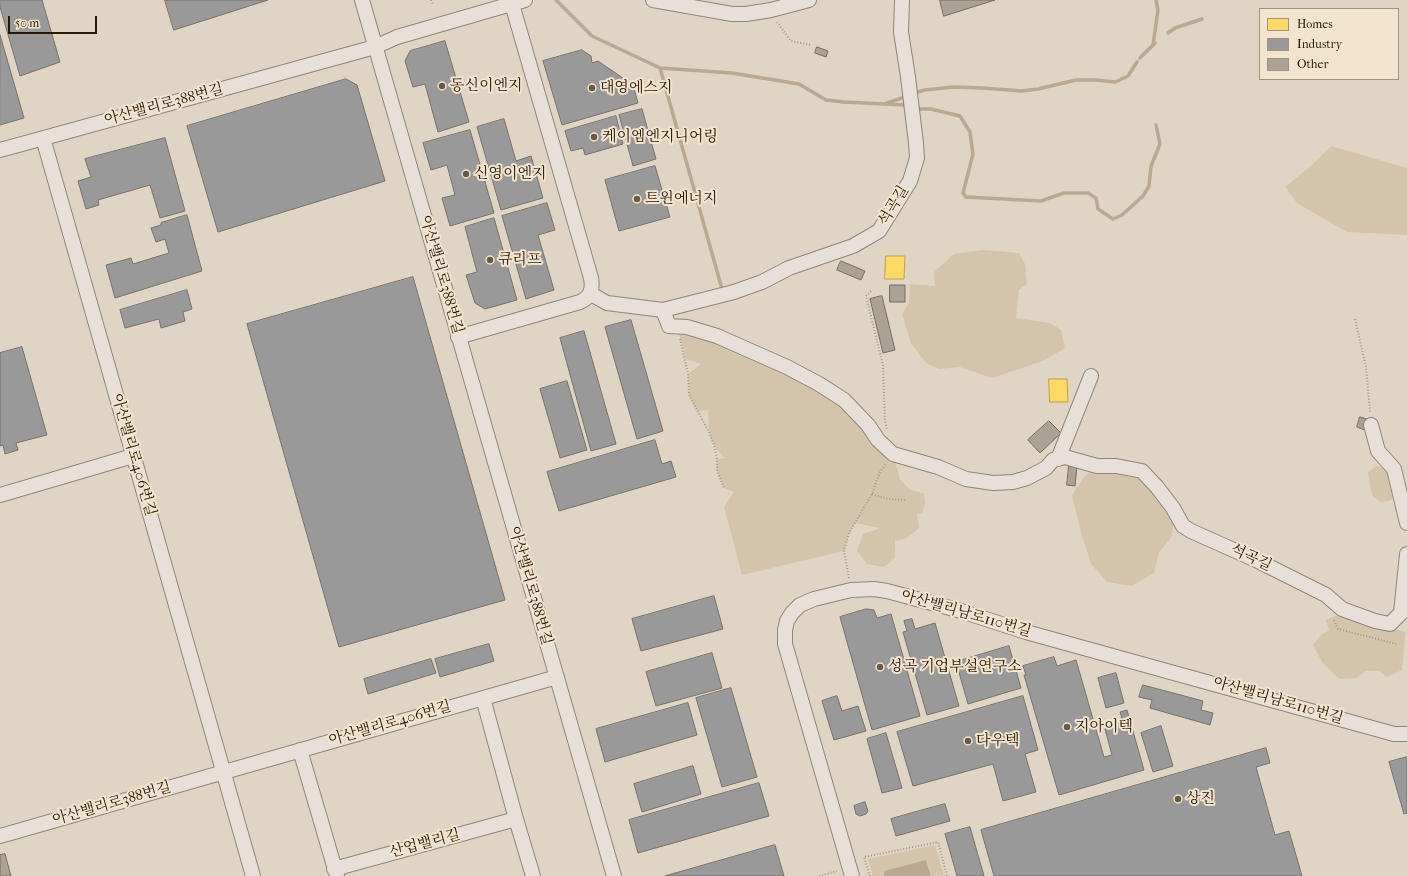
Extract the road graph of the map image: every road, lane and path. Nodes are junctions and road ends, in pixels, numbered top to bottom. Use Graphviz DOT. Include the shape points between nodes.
graph roads {
  1 [pos="362,0"];
  2 [pos="431,0"];
  3 [pos="653,0"];
  4 [pos="808,0"];
  5 [pos="902,0"];
  6 [pos="518,2"];
  7 [pos="433,5"];
  8 [pos="771,10"];
  9 [pos="811,45"];
  10 [pos="375,47"];
  11 [pos="42,138"];
  12 [pos="0,150"];
  13 [pos="871,292"];
  14 [pos="591,294"];
  15 [pos="663,310"];
  16 [pos="1355,319"];
  17 [pos="676,326"];
  18 [pos="458,336"];
  19 [pos="1091,376"];
  20 [pos="1371,425"];
  21 [pos="888,434"];
  22 [pos="893,454"];
  23 [pos="133,456"];
  24 [pos="1058,459"];
  25 [pos="724,488"];
  26 [pos="872,494"];
  27 [pos="0,495"];
  28 [pos="907,500"];
  29 [pos="1407,523"];
  30 [pos="1407,554"];
  31 [pos="851,590"];
  32 [pos="1334,602"];
  33 [pos="1396,644"];
  34 [pos="557,677"];
  35 [pos="483,698"];
  36 [pos="1407,734"];
  37 [pos="300,750"];
  38 [pos="224,772"];
  39 [pos="516,819"];
  40 [pos="0,836"];
  41 [pos="838,871"];
  42 [pos="335,872"];
  43 [pos="253,876"];
  44 [pos="533,876"];
  45 [pos="614,876"];
  46 [pos="819,876"];
  47 [pos="852,876"];
  48 [pos="870,876"];
  49 [pos="947,876"];
  1 -- 10 [label="street"];
  2 -- 7 [label="path"];
  3 -- 8 [label="street" via="732,14"];
  4 -- 8 [label="street"];
  5 -- 15 [label="street, 석곡길" via="901,32 917,158 910,180 879,231 853,246 789,268 762,282 734,292"];
  6 -- 10 [label="street" via="397,37"];
  6 -- 14 [label="street" via="591,278"];
  8 -- 9 [label="path" via="778,26 791,41"];
  10 -- 11 [label="street, 아산밸리로388번길"];
  10 -- 18 [label="street, 아산밸리로388번길"];
  11 -- 12 [label="street, 아산밸리로388번길"];
  11 -- 23 [label="street, 아산밸리로406번길"];
  13 -- 21 [label="path" via="866,296 883,365 885,421"];
  14 -- 15 [label="street, 석곡길" via="607,303"];
  14 -- 18 [label="street" via="580,302"];
  15 -- 17 [label="street" via="669,326"];
  16 -- 20 [label="path" via="1366,367"];
  17 -- 22 [label="street" via="717,336 819,384 844,400"];
  17 -- 25 [label="path" via="686,359 689,395 709,432 715,448 717,471"];
  18 -- 34 [label="street, 아산밸리로388번길"];
  19 -- 24 [label="street"];
  20 -- 29 [label="street" via="1378,451 1394,470"];
  22 -- 24 [label="street" via="938,467 966,479 994,483 1027,478"];
  22 -- 26 [label="path" via="880,472"];
  23 -- 27 [label="street"];
  23 -- 38 [label="street, 아산밸리로406번길"];
  24 -- 32 [label="street, 석곡길" via="1065,457 1098,466 1116,466 1142,471 1157,487 1183,526 1256,560"];
  26 -- 28 [label="path" via="888,499"];
  26 -- 31 [label="path" via="848,533 844,551"];
  30 -- 32 [label="street, 석곡길" via="1401,613 1390,624 1375,621 1342,608"];
  31 -- 36 [label="street, 아산밸리남로110번길" via="887,591 1394,734"];
  31 -- 47 [label="street, 아산밸리남로110번길" via="800,605 787,621 785,637"];
  32 -- 33 [label="path" via="1331,609 1338,629"];
  34 -- 35 [label="street, 아산밸리로406번길"];
  34 -- 45 [label="street, 아산밸리로388번길"];
  35 -- 37 [label="street, 아산밸리로406번길"];
  35 -- 39 [label="street"];
  37 -- 38 [label="street, 아산밸리로406번길"];
  37 -- 42 [label="street, 산업밸리길"];
  38 -- 40 [label="street, 아산밸리로388번길"];
  38 -- 43 [label="street, 아산밸리로406번길"];
  39 -- 42 [label="street, 산업밸리길"];
  39 -- 44 [label="street"];
  41 -- 46 [label="path"];
  48 -- 49 [label="path" via="864,857 938,842"];
}
